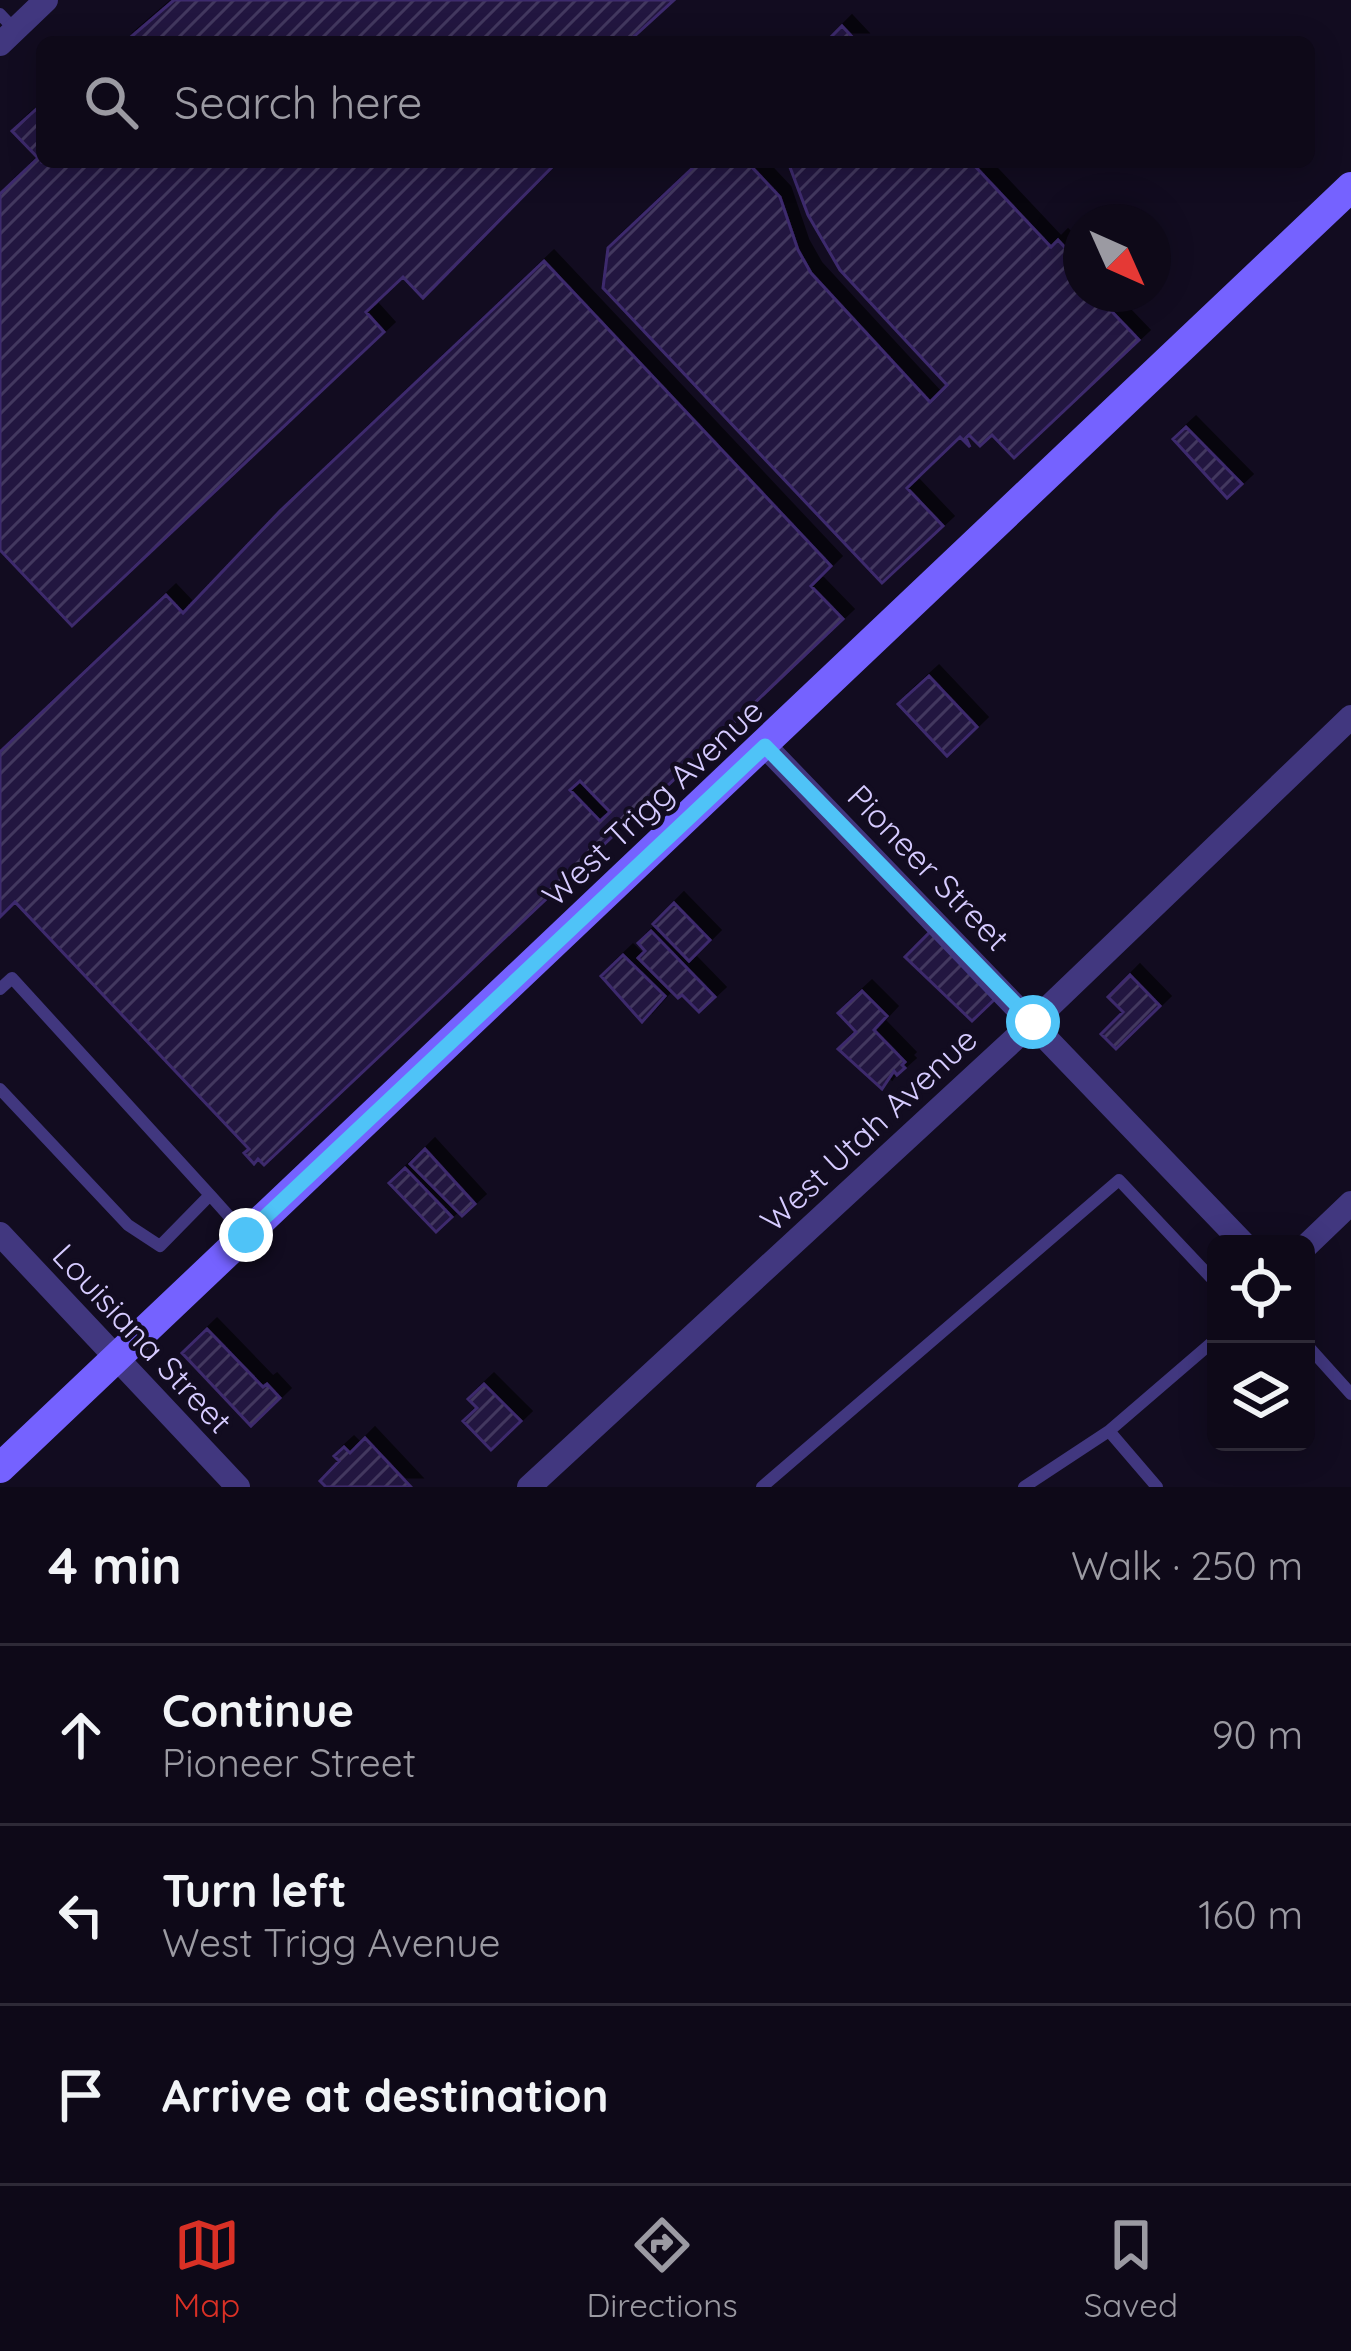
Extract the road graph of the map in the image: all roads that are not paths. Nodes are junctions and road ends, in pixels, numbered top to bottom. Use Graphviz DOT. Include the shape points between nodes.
graph roads {
  1 [pos="46,0"];
  2 [pos="5,29"];
  3 [pos="1351,187"];
  4 [pos="1351,717"];
  5 [pos="765,746"];
  6 [pos="0,989"];
  7 [pos="1033,1022"];
  8 [pos="0,1089"];
  9 [pos="210,1195"];
  10 [pos="1351,1203"];
  11 [pos="0,1234"];
  12 [pos="246,1235"];
  13 [pos="1235,1235"];
  14 [pos="1315,1237"];
  15 [pos="1207,1273"];
  16 [pos="1211,1343"];
  17 [pos="1315,1355"];
  18 [pos="118,1356"];
  19 [pos="1351,1394"];
  20 [pos="1108,1431"];
  21 [pos="2,1461"];
  22 [pos="238,1487"];
  23 [pos="529,1487"];
  24 [pos="762,1487"];
  25 [pos="1024,1487"];
  26 [pos="1157,1487"];
  1 -- 2 [label="street"];
  3 -- 5 [label="street, West Trigg Avenue"];
  4 -- 7 [label="street, West Utah Avenue"];
  5 -- 7 [label="street, Pioneer Street"];
  5 -- 12 [label="street, West Trigg Avenue"];
  6 -- 9 [label="lane" via="12,978"];
  7 -- 13 [label="street, Pioneer Street"];
  7 -- 23 [label="street, West Utah Avenue"];
  8 -- 9 [label="lane" via="128,1226 160,1246"];
  9 -- 12 [label="lane"];
  10 -- 14 [label="street"];
  11 -- 18 [label="street, Louisiana Street"];
  12 -- 18 [label="street, West Trigg Avenue"];
  15 -- 24 [label="lane" via="1119,1180"];
  16 -- 20 [label="lane"];
  17 -- 19 [label="lane"];
  18 -- 21 [label="street, West Trigg Avenue"];
  18 -- 22 [label="street, Louisiana Street"];
  20 -- 25 [label="lane"];
  20 -- 26 [label="lane"];
}
